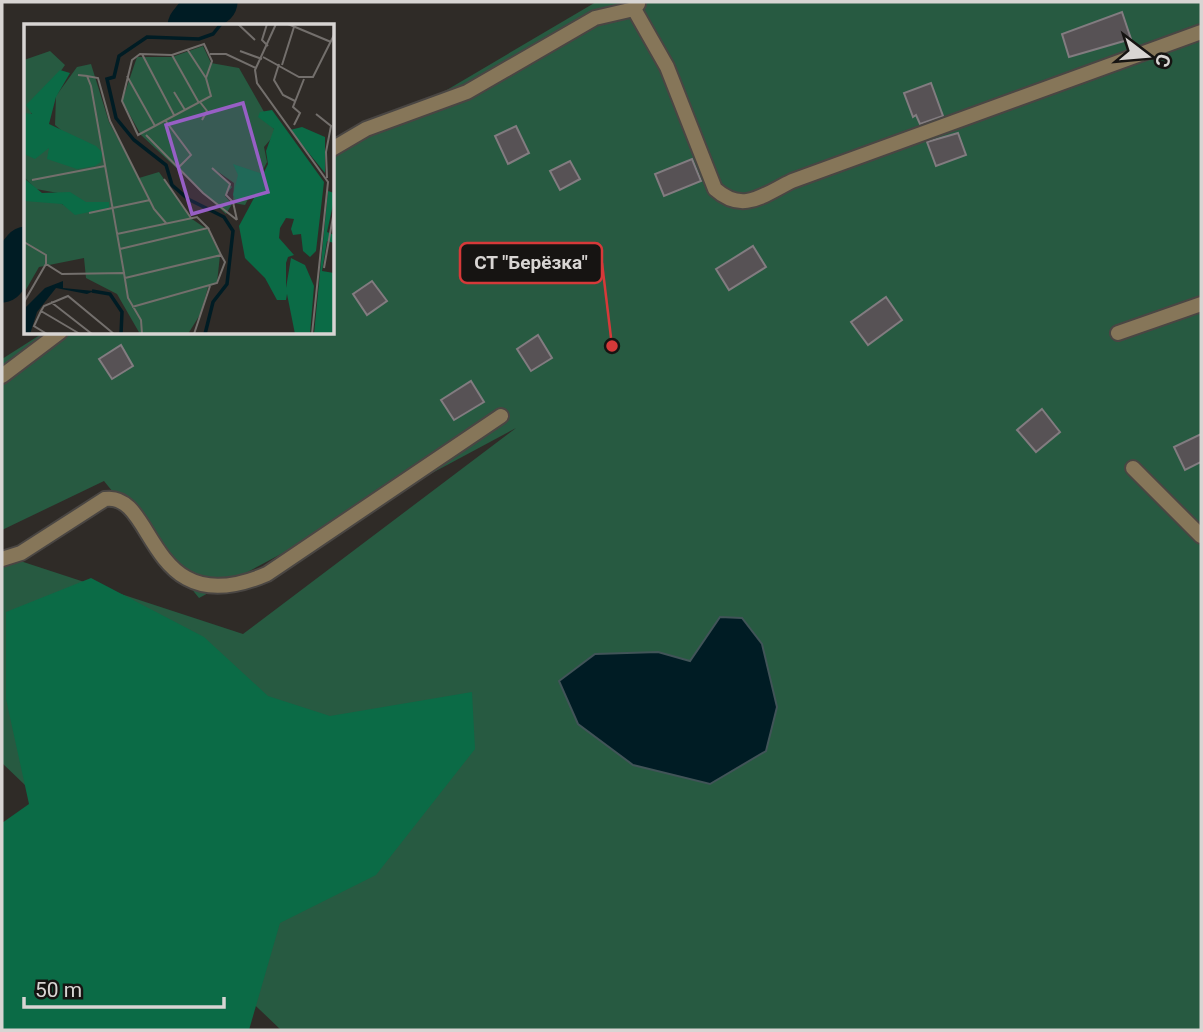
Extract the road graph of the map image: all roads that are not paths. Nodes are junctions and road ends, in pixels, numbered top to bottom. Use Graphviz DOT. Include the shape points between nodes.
graph roads {
  1 [pos="637,6"];
  2 [pos="1201,32"];
  3 [pos="334,148"];
  4 [pos="1201,304"];
  5 [pos="1118,333"];
  6 [pos="58,334"];
  7 [pos="2,376"];
  8 [pos="501,416"];
  9 [pos="1133,468"];
  10 [pos="1201,536"];
  11 [pos="2,559"];
  1 -- 2 [label="lane" via="667,67 715,189 737,203"];
  1 -- 3 [label="lane" via="595,18 467,92 366,129"];
  4 -- 5 [label="lane"];
  6 -- 7 [label="lane"];
  8 -- 11 [label="lane" via="267,574 241,585 215,587 192,582 173,570 126,503 113,498 21,553"];
  9 -- 10 [label="lane"];
}
